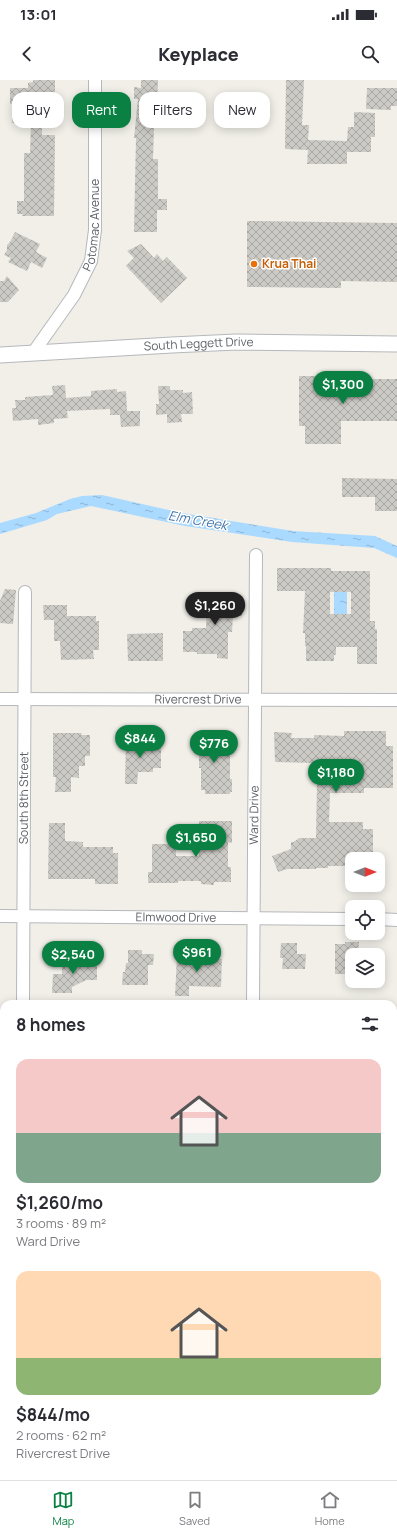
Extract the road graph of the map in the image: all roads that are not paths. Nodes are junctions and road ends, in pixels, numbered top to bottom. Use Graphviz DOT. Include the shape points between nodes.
graph roads {
  1 [pos="95,80"];
  2 [pos="397,344"];
  3 [pos="33,353"];
  4 [pos="0,355"];
  5 [pos="256,555"];
  6 [pos="25,592"];
  7 [pos="0,699"];
  8 [pos="25,699"];
  9 [pos="255,699"];
  10 [pos="397,700"];
  11 [pos="0,916"];
  12 [pos="24,916"];
  13 [pos="254,919"];
  14 [pos="345,919"];
  15 [pos="385,919"];
  16 [pos="397,920"];
  17 [pos="23,1000"];
  18 [pos="253,1000"];
  1 -- 3 [label="street, Potomac Avenue" via="95,230 91,260 74,295"];
  2 -- 3 [label="street, South Leggett Drive" via="250,342"];
  3 -- 4 [label="street, South Leggett Drive"];
  5 -- 9 [label="street, Ward Drive"];
  6 -- 8 [label="street, South 8th Street"];
  7 -- 8 [label="street, Rivercrest Drive"];
  8 -- 9 [label="street, Rivercrest Drive"];
  8 -- 12 [label="street, South 8th Street"];
  9 -- 10 [label="street, Rivercrest Drive"];
  9 -- 13 [label="street, Ward Drive"];
  11 -- 12 [label="street, Elmwood Drive"];
  12 -- 13 [label="street, Elmwood Drive"];
  12 -- 17 [label="street, South 8th Street"];
  13 -- 14 [label="street, Elmwood Drive"];
  13 -- 18 [label="street, Ward Drive"];
  15 -- 16 [label="street"];
}
